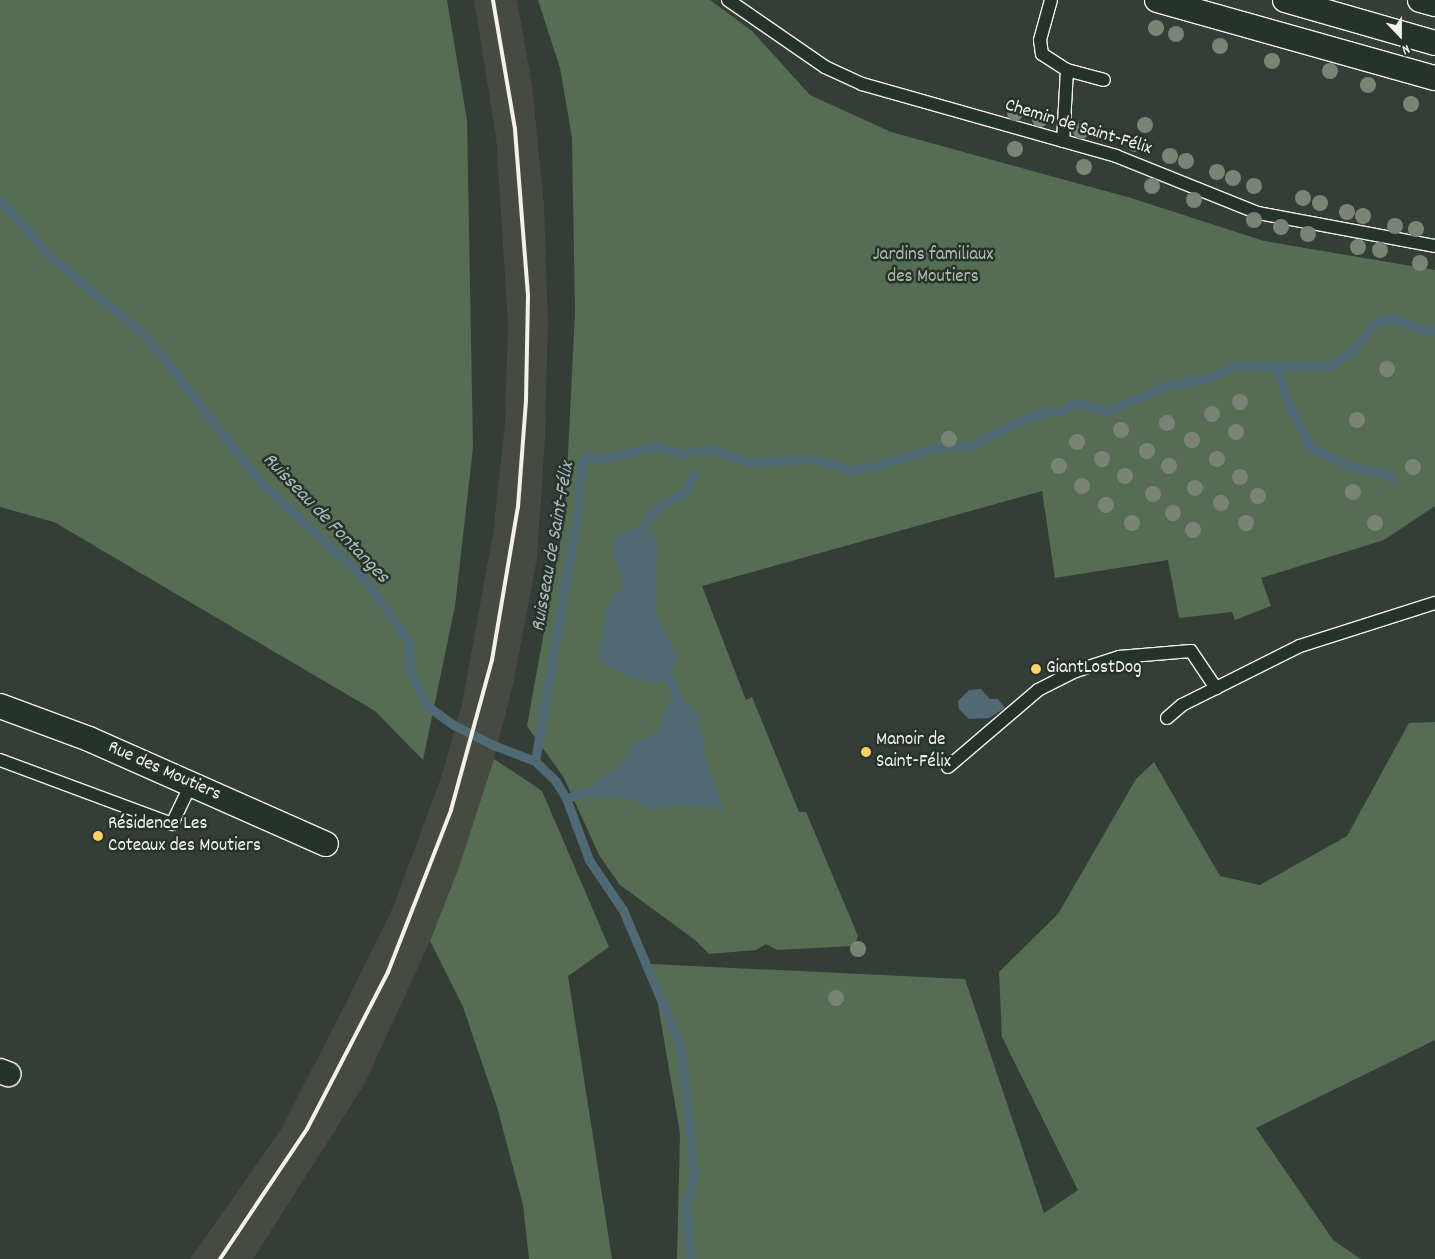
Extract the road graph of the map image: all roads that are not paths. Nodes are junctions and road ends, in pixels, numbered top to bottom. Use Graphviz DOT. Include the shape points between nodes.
graph roads {
  1 [pos="728,0"];
  2 [pos="1051,0"];
  3 [pos="1157,0"];
  4 [pos="1285,0"];
  5 [pos="1420,0"];
  6 [pos="1435,4"];
  7 [pos="1435,43"];
  8 [pos="1067,70"];
  9 [pos="1435,78"];
  10 [pos="1104,80"];
  11 [pos="1063,141"];
  12 [pos="1435,246"];
  13 [pos="1435,603"];
  14 [pos="1216,688"];
  15 [pos="0,706"];
  16 [pos="1167,718"];
  17 [pos="0,760"];
  18 [pos="948,767"];
  19 [pos="191,784"];
  20 [pos="326,844"];
  1 -- 11 [label="lane, Chemin de Saint-Félix" via="825,67 862,84"];
  2 -- 8 [label="lane" via="1040,40 1042,54"];
  3 -- 9 [label="street"];
  4 -- 7 [label="street"];
  5 -- 6 [label="street"];
  8 -- 10 [label="lane"];
  8 -- 11 [label="lane"];
  11 -- 12 [label="lane, Chemin de Saint-Félix" via="1116,156 1258,213"];
  13 -- 14 [label="lane" via="1300,646"];
  14 -- 16 [label="lane" via="1182,705"];
  14 -- 18 [label="lane" via="1191,651 1119,657 1073,672 1038,690"];
  15 -- 19 [label="street, Rue des Moutiers" via="89,739"];
  17 -- 19 [label="lane" via="172,824"];
  19 -- 20 [label="street, Rue des Moutiers"];
}
